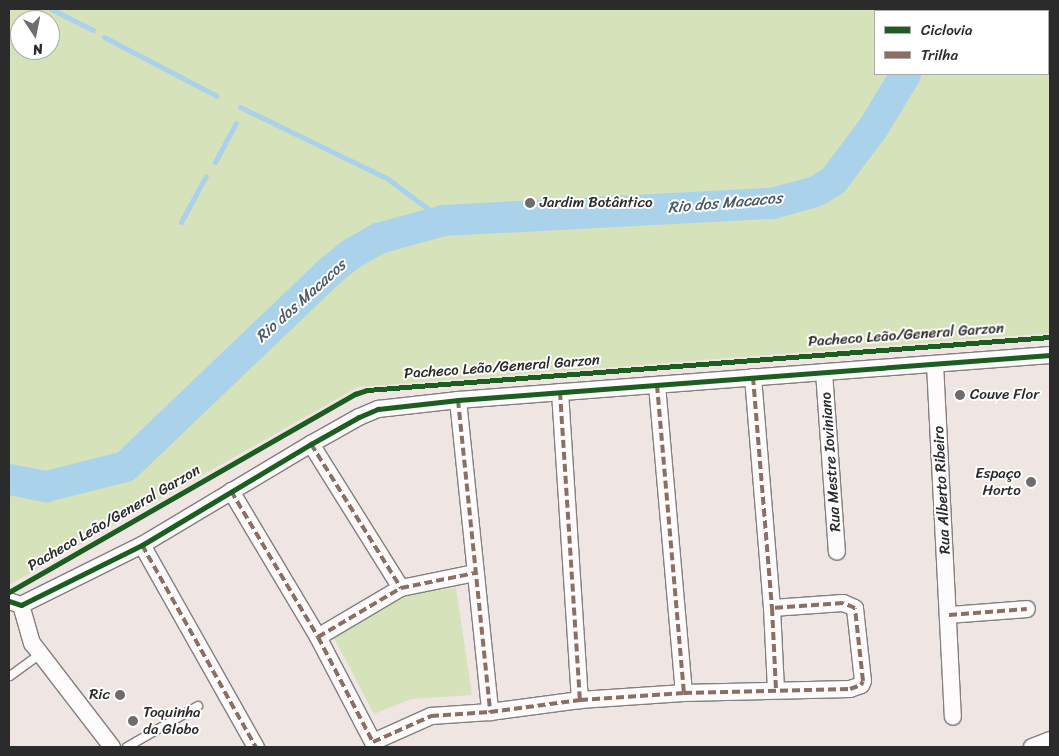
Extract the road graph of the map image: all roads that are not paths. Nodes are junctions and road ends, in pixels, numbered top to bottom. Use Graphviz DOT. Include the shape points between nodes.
graph roads {
  1 [pos="1050,355"];
  2 [pos="935,364"];
  3 [pos="824,372"];
  4 [pos="753,378"];
  5 [pos="657,385"];
  6 [pos="560,392"];
  7 [pos="458,400"];
  8 [pos="311,444"];
  9 [pos="231,492"];
  10 [pos="142,545"];
  11 [pos="837,552"];
  12 [pos="475,573"];
  13 [pos="401,588"];
  14 [pos="15,603"];
  15 [pos="772,608"];
  16 [pos="1027,609"];
  17 [pos="949,615"];
  18 [pos="318,637"];
  19 [pos="40,654"];
  20 [pos="10,676"];
  21 [pos="776,690"];
  22 [pos="684,693"];
  23 [pos="580,700"];
  24 [pos="198,706"];
  25 [pos="490,712"];
  26 [pos="953,716"];
  27 [pos="1050,740"];
  28 [pos="369,745"];
  29 [pos="112,747"];
  30 [pos="127,747"];
  31 [pos="256,747"];
  32 [pos="1032,747"];
  1 -- 2 [label="street"];
  2 -- 3 [label="street"];
  2 -- 17 [label="street, Rua Alberto Ribeiro"];
  3 -- 4 [label="street"];
  3 -- 11 [label="street, Rua Mestre Ioviniano"];
  4 -- 5 [label="street"];
  4 -- 15 [label="street"];
  5 -- 6 [label="street"];
  5 -- 22 [label="street"];
  6 -- 7 [label="street"];
  6 -- 23 [label="street"];
  7 -- 8 [label="street" via="369,412"];
  7 -- 12 [label="street"];
  8 -- 9 [label="street"];
  8 -- 13 [label="street"];
  9 -- 10 [label="street"];
  9 -- 18 [label="street"];
  10 -- 14 [label="street"];
  10 -- 31 [label="street"];
  12 -- 13 [label="street"];
  12 -- 25 [label="street"];
  13 -- 18 [label="street"];
  14 -- 19 [label="street"];
  15 -- 21 [label="street"];
  15 -- 21 [label="street" via="843,603 856,608 863,681 858,688 850,690"];
  16 -- 17 [label="street"];
  17 -- 26 [label="street, Rua Alberto Ribeiro"];
  18 -- 28 [label="street"];
  19 -- 20 [label="lane"];
  19 -- 29 [label="street"];
  21 -- 22 [label="street"];
  22 -- 23 [label="street"];
  23 -- 25 [label="street"];
  24 -- 30 [label="lane"];
  25 -- 28 [label="street" via="431,716"];
  27 -- 32 [label="street"];
}
